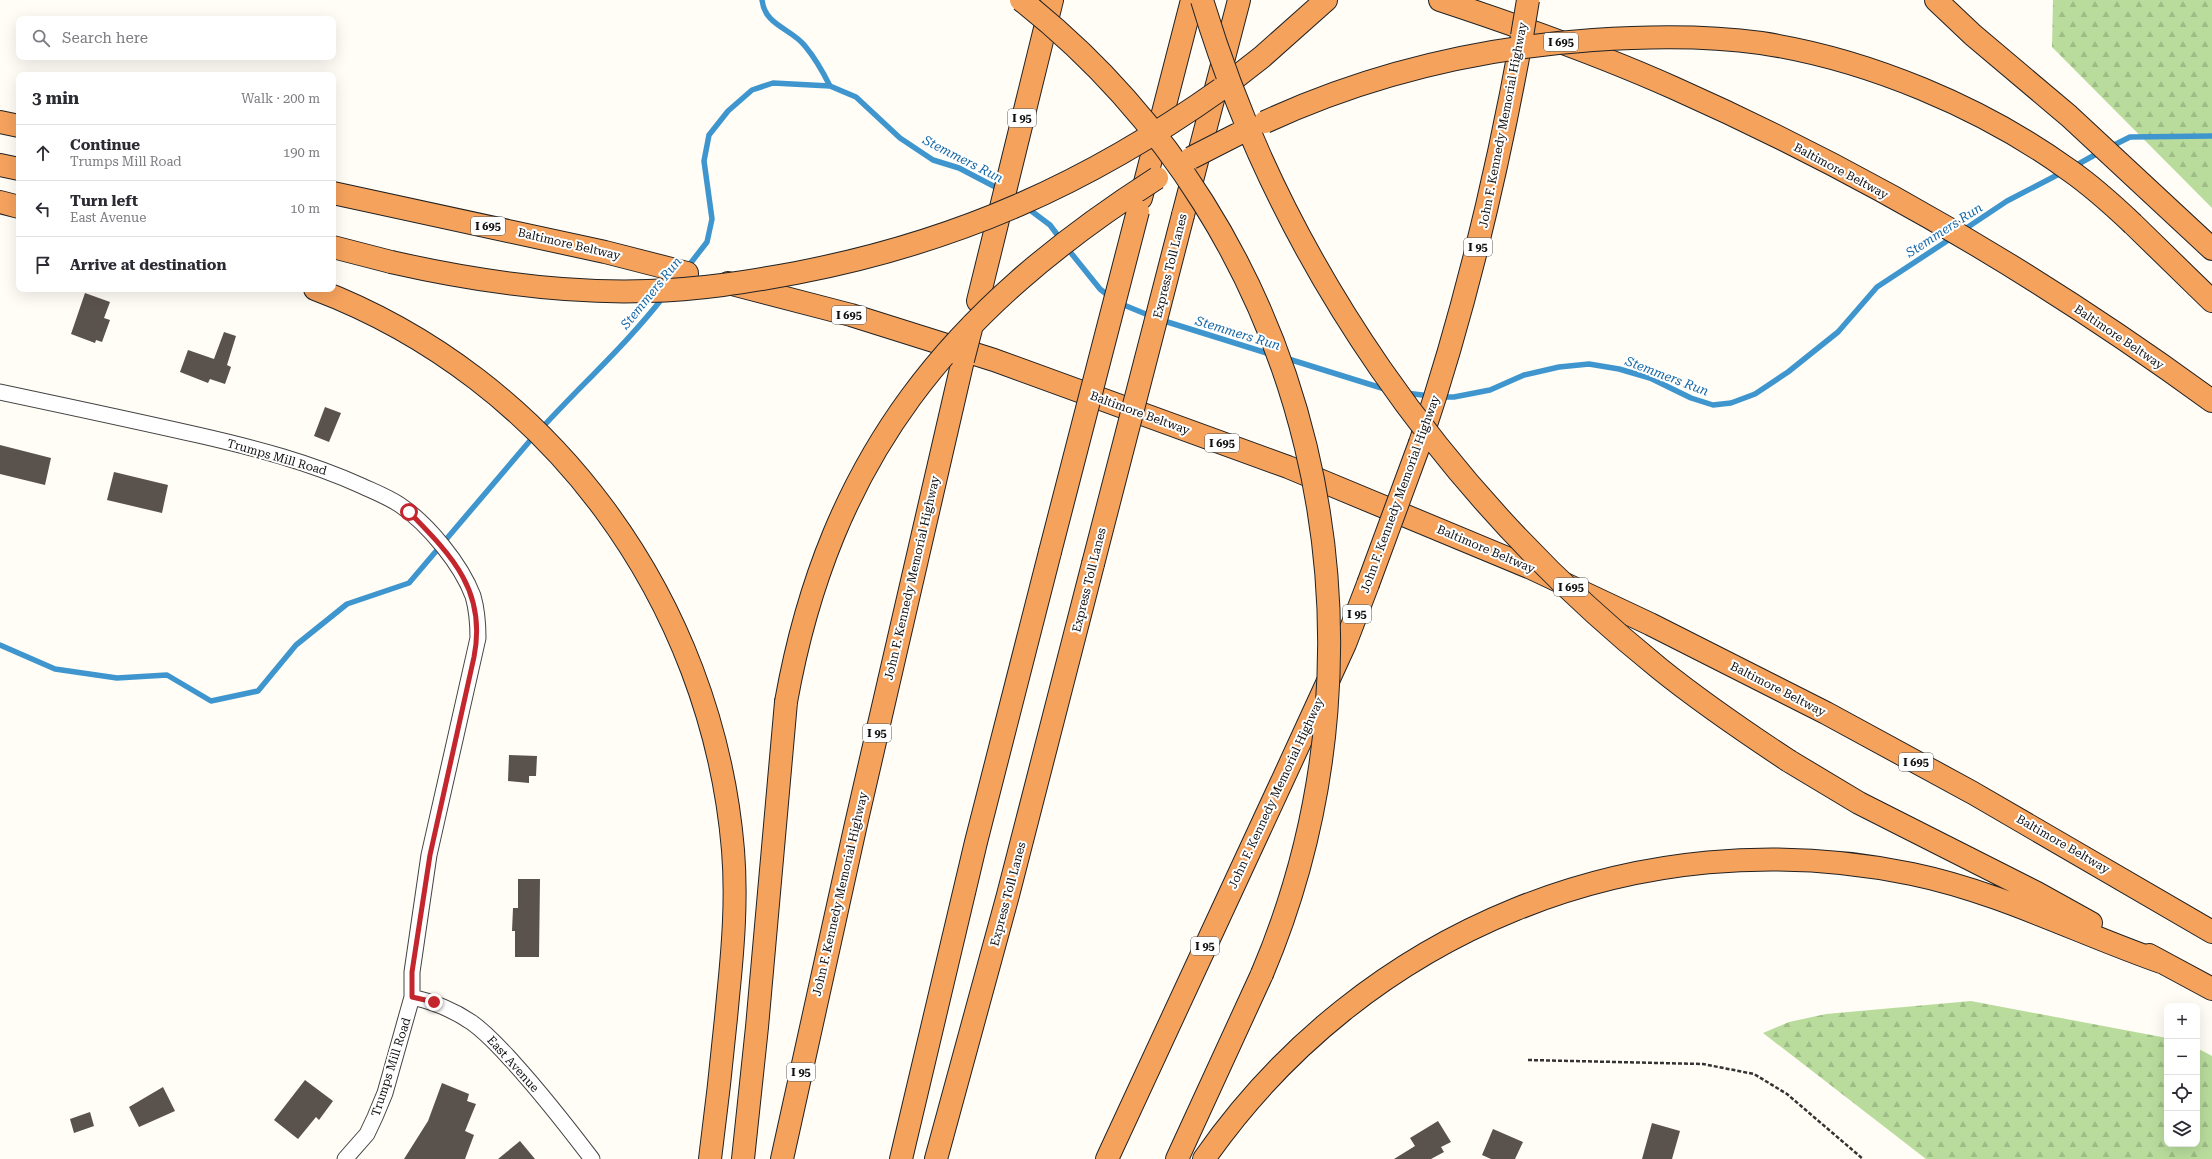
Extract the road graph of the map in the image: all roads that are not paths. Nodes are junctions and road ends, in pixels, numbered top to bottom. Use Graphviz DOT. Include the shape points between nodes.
graph roads {
  1 [pos="1021,0"];
  2 [pos="1052,0"];
  3 [pos="1192,0"];
  4 [pos="1202,0"];
  5 [pos="1238,0"];
  6 [pos="1326,0"];
  7 [pos="1440,0"];
  8 [pos="1528,0"];
  9 [pos="1936,0"];
  10 [pos="0,122"];
  11 [pos="16,125"];
  12 [pos="0,165"];
  13 [pos="16,168"];
  14 [pos="336,194"];
  15 [pos="0,202"];
  16 [pos="16,206"];
  17 [pos="336,248"];
  18 [pos="2212,249"];
  19 [pos="687,273"];
  20 [pos="712,279"];
  21 [pos="322,292"];
  22 [pos="2212,301"];
  23 [pos="0,392"];
  24 [pos="2212,401"];
  25 [pos="2212,932"];
  26 [pos="2161,962"];
  27 [pos="2212,989"];
  28 [pos="412,997"];
  29 [pos="346,1159"];
  30 [pos="592,1159"];
  31 [pos="710,1159"];
  32 [pos="743,1159"];
  33 [pos="782,1159"];
  34 [pos="901,1159"];
  35 [pos="936,1159"];
  36 [pos="1107,1159"];
  37 [pos="1177,1159"];
  38 [pos="1204,1159"];
  1 -- 37 [label="highway, bridge" via="1080,51 1126,100 1166,150 1205,207 1238,265 1266,326 1290,389 1308,452 1321,517 1329,582 1330,646 1325,744 1314,809 1299,873 1277,938"];
  2 -- 33 [label="highway, John F. Kennedy Memorial Highway / I 95, bridge" via="934,481"];
  3 -- 34 [label="highway, bridge" via="976,842"];
  4 -- 26 [label="highway, bridge" via="1240,110 1299,234 1339,305 1412,413 1485,503 1582,601 1679,684 1789,761 1859,803 2037,893"];
  5 -- 35 [label="highway, Express Toll Lanes, bridge" via="1008,895"];
  6 -- 17 [label="highway, bridge" via="1221,89 1116,157 1061,187 1007,211 960,230 879,255 756,281 689,289 570,290 503,283 390,262"];
  7 -- 24 [label="highway, Baltimore Beltway / I 695" via="1638,72 1734,116 1829,164 1997,259 2115,334"];
  8 -- 36 [label="highway, John F. Kennedy Memorial Highway / I 95, bridge" via="1498,165 1464,299 1431,411 1345,644"];
  9 -- 18 [label="highway" via="1972,35 2069,116"];
  10 -- 11 [label="highway"];
  12 -- 13 [label="highway"];
  14 -- 19 [label="highway, Baltimore Beltway / I 695"];
  15 -- 16 [label="highway"];
  20 -- 25 [label="highway, Baltimore Beltway / I 695" via="851,316 1014,368 1295,470 1531,568 1826,713 1973,793"];
  21 -- 31 [label="highway" via="407,333 463,368 540,434 579,475 612,519 645,570 675,628 703,701 717,749 733,849 734,915 727,1012"];
  22 -- 32 [label="highway, bridge" via="2133,224 2068,168 2019,138 1967,111 1892,78 1853,65 1763,44 1690,36 1649,36 1530,45 1410,69 1318,99 1213,147 1157,178 1099,216 1025,274 956,340 905,404 878,446 851,495 822,562 811,595 786,702"];
  23 -- 28 [label="street, Trumps Mill Road" via="171,429 293,459 338,474 399,504 451,556 473,597 478,619 478,638 430,855 412,972"];
  26 -- 27 [label="highway"];
  26 -- 38 [label="highway" via="1999,899 1932,879 1890,870 1826,862 1750,860 1682,865 1620,876 1543,898 1482,923 1444,942 1386,978 1330,1019 1284,1062 1241,1109"];
  28 -- 29 [label="street, Trumps Mill Road" via="385,1094 367,1134"];
  28 -- 30 [label="street, East Avenue" via="434,1002 454,1011 473,1023 493,1041 526,1076"];
}
